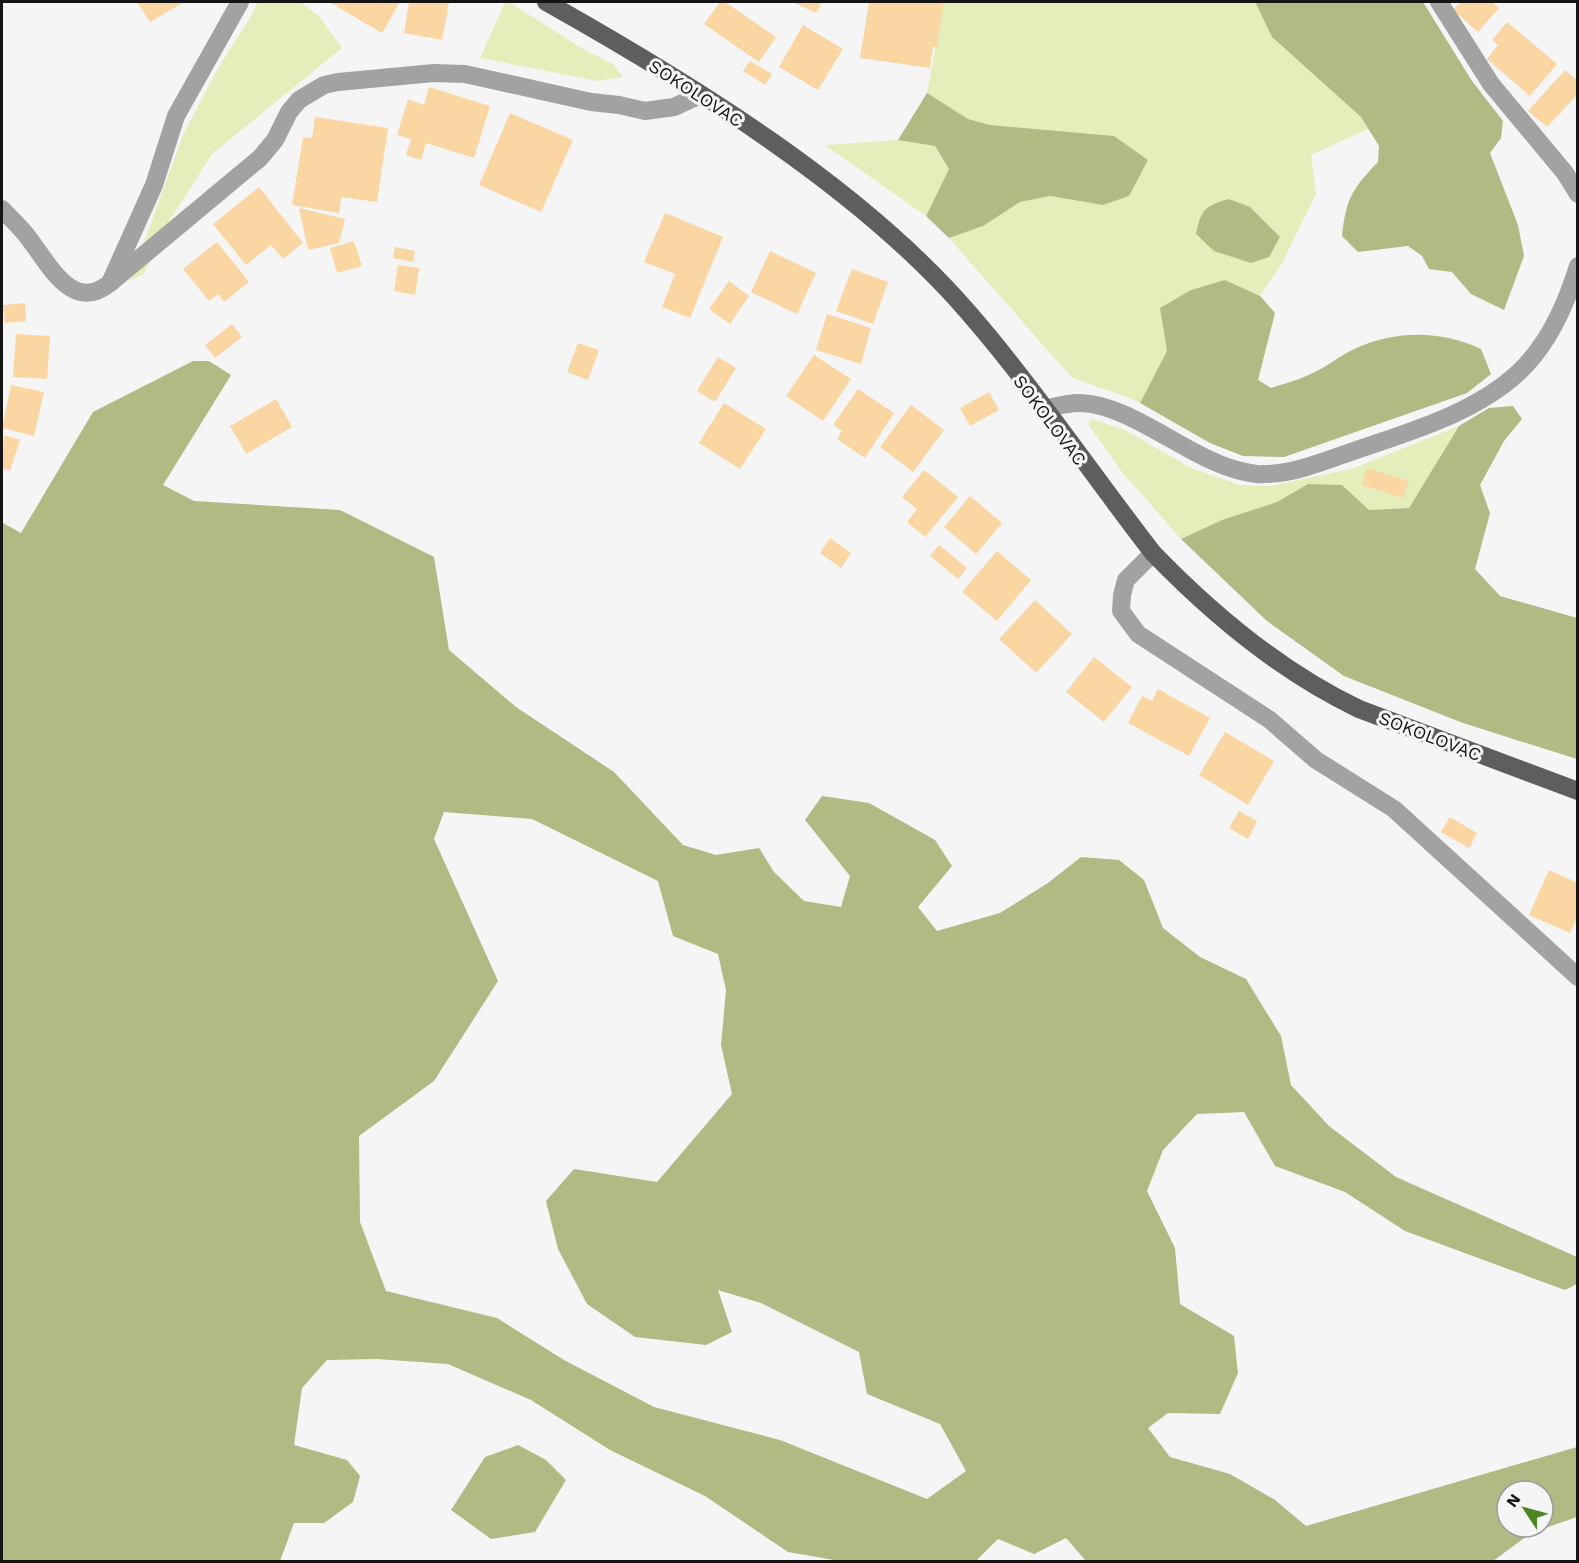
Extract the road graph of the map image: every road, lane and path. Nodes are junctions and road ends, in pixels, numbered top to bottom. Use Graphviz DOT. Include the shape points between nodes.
graph roads {
  1 [pos="240,2"];
  2 [pos="546,2"];
  3 [pos="1439,2"];
  4 [pos="700,95"];
  5 [pos="1578,194"];
  6 [pos="2,209"];
  7 [pos="1578,266"];
  8 [pos="110,283"];
  9 [pos="1044,409"];
  10 [pos="1153,553"];
  11 [pos="1578,791"];
  12 [pos="1578,977"];
  1 -- 8 [label="street" via="176,116 154,185"];
  2 -- 4 [label="main road, SOKOLOVAC"];
  3 -- 5 [label="street" via="1491,84"];
  4 -- 8 [label="street" via="674,107 645,111 465,74 434,73 324,85 299,100 260,158"];
  4 -- 9 [label="main road, SOKOLOVAC" via="826,182 906,251 968,312"];
  6 -- 8 [label="street" via="67,286 83,293 99,292"];
  7 -- 9 [label="street" via="1555,324 1519,373 1472,405 1406,433 1297,470 1264,475 1236,470 1093,404"];
  9 -- 10 [label="main road, SOKOLOVAC"];
  10 -- 11 [label="main road, SOKOLOVAC" via="1220,617 1330,696"];
  10 -- 12 [label="street" via="1126,580 1122,595 1121,611 1138,634 1270,720 1316,760 1394,808"];
}
